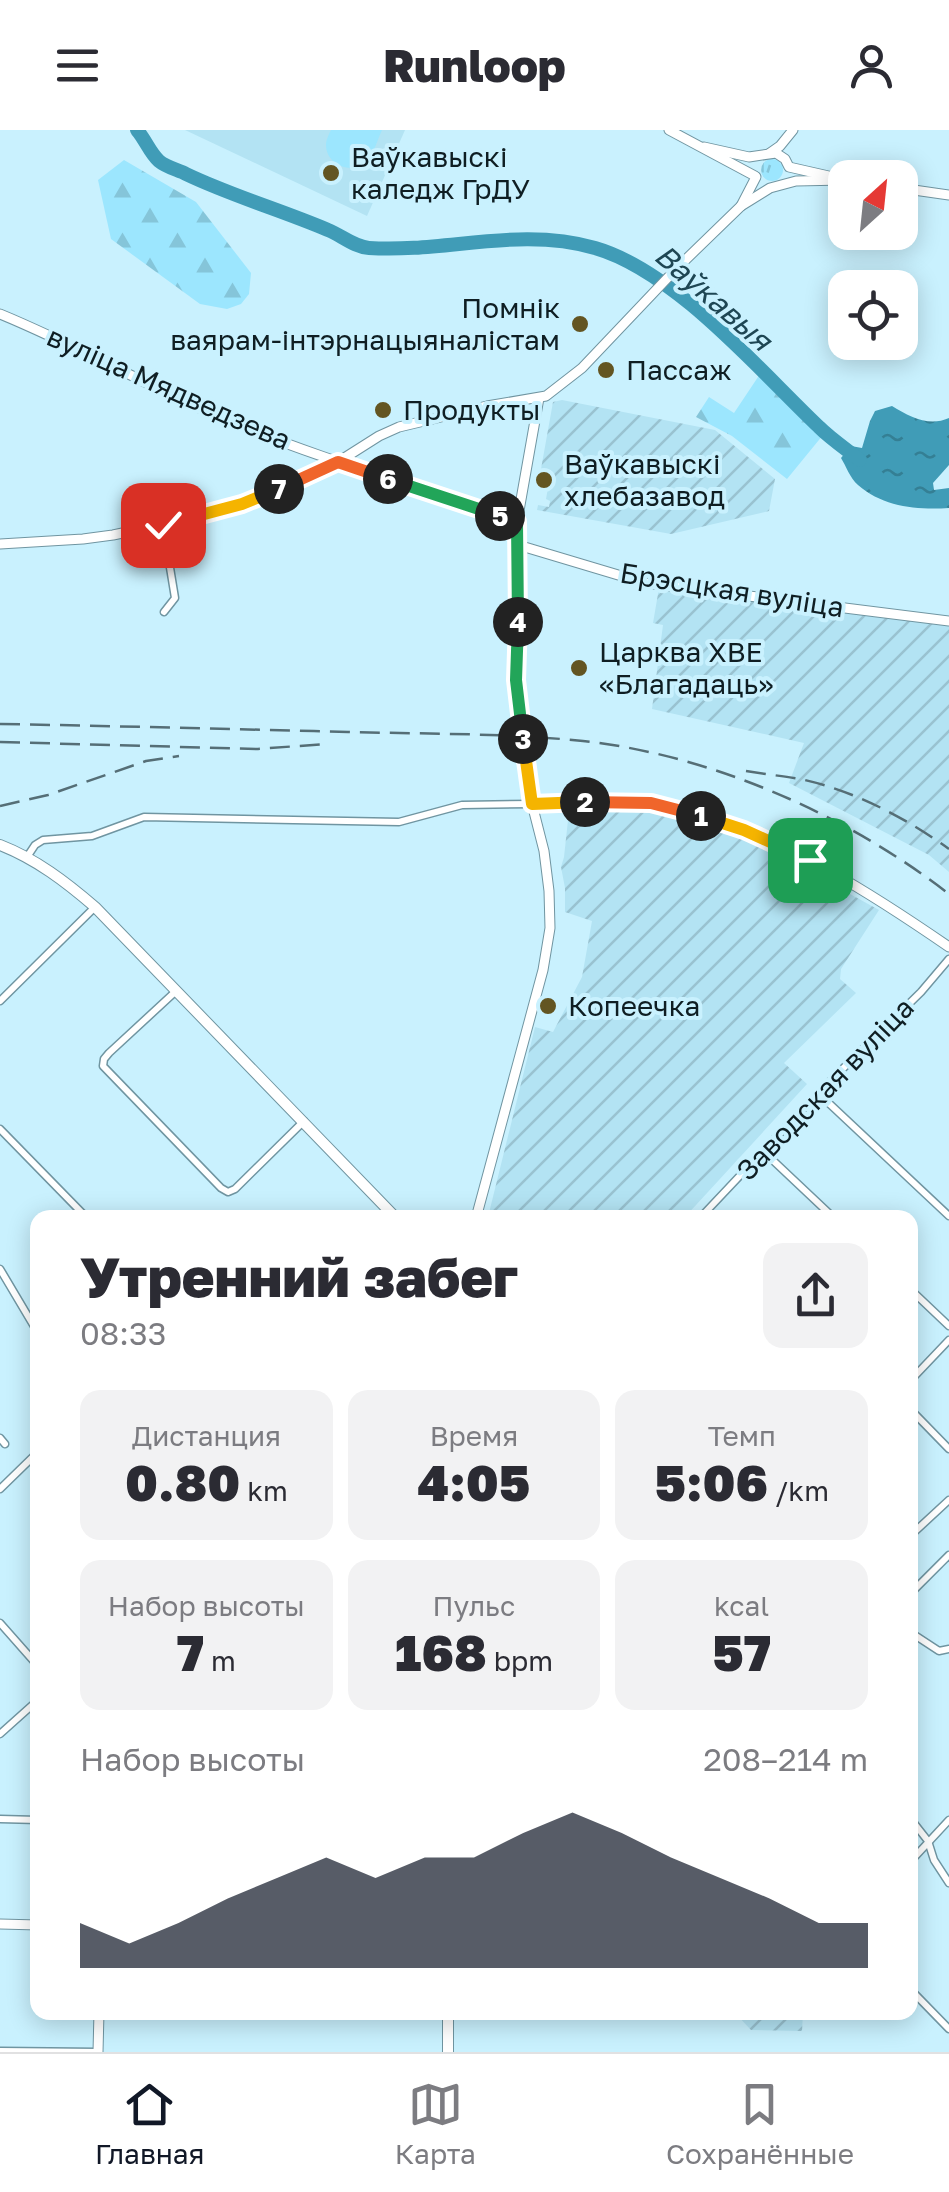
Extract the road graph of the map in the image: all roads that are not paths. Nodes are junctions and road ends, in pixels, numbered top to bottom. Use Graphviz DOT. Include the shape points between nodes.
graph roads {
  1 [pos="668,130"];
  2 [pos="792,133"];
  3 [pos="704,147"];
  4 [pos="766,155"];
  5 [pos="789,165"];
  6 [pos="755,176"];
  7 [pos="828,176"];
  8 [pos="828,180"];
  9 [pos="783,185"];
  10 [pos="770,188"];
  11 [pos="918,191"];
  12 [pos="949,195"];
  13 [pos="741,206"];
  14 [pos="0,314"];
  15 [pos="539,398"];
  16 [pos="338,462"];
  17 [pos="517,522"];
  18 [pos="163,525"];
  19 [pos="0,544"];
  20 [pos="518,544"];
  21 [pos="164,612"];
  22 [pos="949,621"];
  23 [pos="532,804"];
  24 [pos="0,846"];
  25 [pos="27,857"];
  26 [pos="96,906"];
  27 [pos="949,947"];
  28 [pos="949,960"];
  29 [pos="176,991"];
  30 [pos="0,1001"];
  31 [pos="818,1093"];
  32 [pos="304,1121"];
  33 [pos="0,1129"];
  34 [pos="764,1152"];
  35 [pos="79,1210"];
  36 [pos="388,1210"];
  37 [pos="478,1210"];
  38 [pos="708,1210"];
  39 [pos="826,1210"];
  40 [pos="949,1216"];
  41 [pos="0,1268"];
  42 [pos="918,1297"];
  43 [pos="30,1319"];
  44 [pos="949,1326"];
  45 [pos="949,1340"];
  46 [pos="918,1373"];
  47 [pos="918,1417"];
  48 [pos="949,1449"];
  49 [pos="30,1460"];
  50 [pos="0,1489"];
  51 [pos="949,1500"];
  52 [pos="918,1529"];
  53 [pos="949,1555"];
  54 [pos="918,1586"];
  55 [pos="1,1626"];
  56 [pos="918,1637"];
  57 [pos="949,1650"];
  58 [pos="30,1657"];
  59 [pos="30,1707"];
  60 [pos="0,1734"];
  61 [pos="0,1819"];
  62 [pos="30,1820"];
  63 [pos="949,1820"];
  64 [pos="918,1829"];
  65 [pos="928,1842"];
  66 [pos="918,1853"];
  67 [pos="949,1883"];
  68 [pos="0,1924"];
  69 [pos="30,1925"];
  70 [pos="918,1997"];
  71 [pos="99,2020"];
  72 [pos="448,2020"];
  73 [pos="949,2030"];
  74 [pos="0,2051"];
  75 [pos="98,2052"];
  76 [pos="448,2052"];
  1 -- 3 [label="main road"];
  2 -- 4 [label="main road"];
  2 -- 5 [label="main road"];
  3 -- 4 [label="main road"];
  3 -- 6 [label="main road"];
  4 -- 5 [label="main road" via="781,155"];
  4 -- 6 [label="main road" via="756,162"];
  5 -- 7 [label="main road"];
  5 -- 9 [label="main road"];
  6 -- 10 [label="main road"];
  6 -- 13 [label="main road"];
  8 -- 9 [label="main road"];
  9 -- 10 [label="main road"];
  10 -- 13 [label="main road"];
  11 -- 12 [label="main road"];
  13 -- 15 [label="main road" via="582,368"];
  14 -- 16 [label="main road, вуліца Мядведзева" via="230,421"];
  15 -- 16 [label="main road" via="399,428"];
  15 -- 17 [label="main road"];
  16 -- 17 [label="main road"];
  16 -- 18 [label="main road" via="242,504"];
  17 -- 20 [label="main road"];
  18 -- 19 [label="main road" via="83,540"];
  18 -- 21 [label="street" via="175,598"];
  20 -- 22 [label="main road, Брэсцкая вуліца" via="645,583"];
  20 -- 23 [label="main road" via="516,680"];
  23 -- 25 [label="street" via="462,805 399,822 144,817 92,836 43,840"];
  23 -- 27 [label="main road" via="651,803 744,830 858,886"];
  23 -- 37 [label="main road" via="549,890 549,942"];
  24 -- 25 [label="main road"];
  25 -- 26 [label="main road"];
  26 -- 29 [label="main road"];
  26 -- 30 [label="street"];
  28 -- 31 [label="street, Заводская вуліца"];
  29 -- 32 [label="main road"];
  29 -- 32 [label="street" via="104,1066 220,1188 235,1189"];
  31 -- 34 [label="street, Заводская вуліца"];
  31 -- 40 [label="street"];
  32 -- 36 [label="main road"];
  33 -- 35 [label="street"];
  34 -- 38 [label="street, Заводская вуліца"];
  34 -- 39 [label="street"];
  41 -- 43 [label="street"];
  42 -- 44 [label="street"];
  45 -- 46 [label="street"];
  47 -- 48 [label="street"];
  49 -- 50 [label="street"];
  51 -- 52 [label="street"];
  53 -- 54 [label="street"];
  55 -- 58 [label="street"];
  56 -- 57 [label="street"];
  59 -- 60 [label="street"];
  61 -- 62 [label="street"];
  63 -- 65 [label="street"];
  64 -- 65 [label="street"];
  65 -- 66 [label="street"];
  65 -- 67 [label="street"];
  68 -- 69 [label="main road"];
  70 -- 73 [label="street"];
  71 -- 75 [label="main road"];
  72 -- 76 [label="main road"];
  74 -- 75 [label="street"];
}
